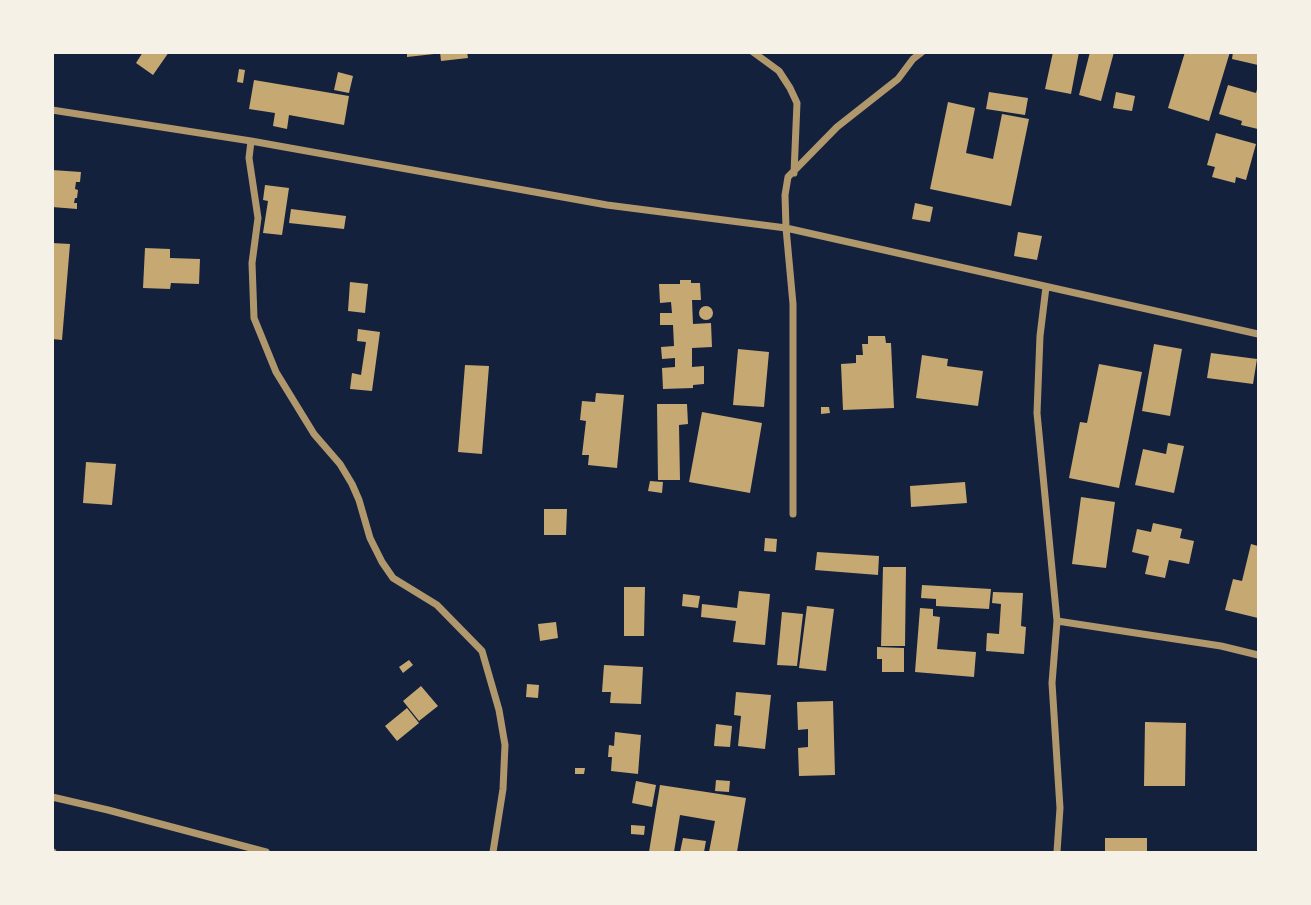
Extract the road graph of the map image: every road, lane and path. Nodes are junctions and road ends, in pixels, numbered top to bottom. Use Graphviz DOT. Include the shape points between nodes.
graph roads {
  1 [pos="753,52"];
  2 [pos="922,52"];
  3 [pos="52,110"];
  4 [pos="251,141"];
  5 [pos="794,173"];
  6 [pos="786,228"];
  7 [pos="1046,287"];
  8 [pos="1258,334"];
  9 [pos="793,514"];
  10 [pos="1057,621"];
  11 [pos="1258,655"];
  12 [pos="52,797"];
  13 [pos="266,852"];
  14 [pos="493,852"];
  15 [pos="1057,852"];
  1 -- 5 [label="street" via="779,71 797,103"];
  2 -- 5 [label="street" via="898,79 837,127"];
  3 -- 4 [label="street"];
  4 -- 6 [label="street" via="607,205"];
  4 -- 14 [label="street" via="249,158 258,218 252,263 254,318 276,372 352,484 370,538 393,578 437,605 482,651 505,746"];
  5 -- 6 [label="street" via="785,195"];
  6 -- 7 [label="street"];
  6 -- 9 [label="street" via="793,304"];
  7 -- 8 [label="street"];
  7 -- 10 [label="street" via="1037,413"];
  10 -- 11 [label="street"];
  10 -- 15 [label="street" via="1052,683 1060,808"];
  12 -- 13 [label="street"];
}
